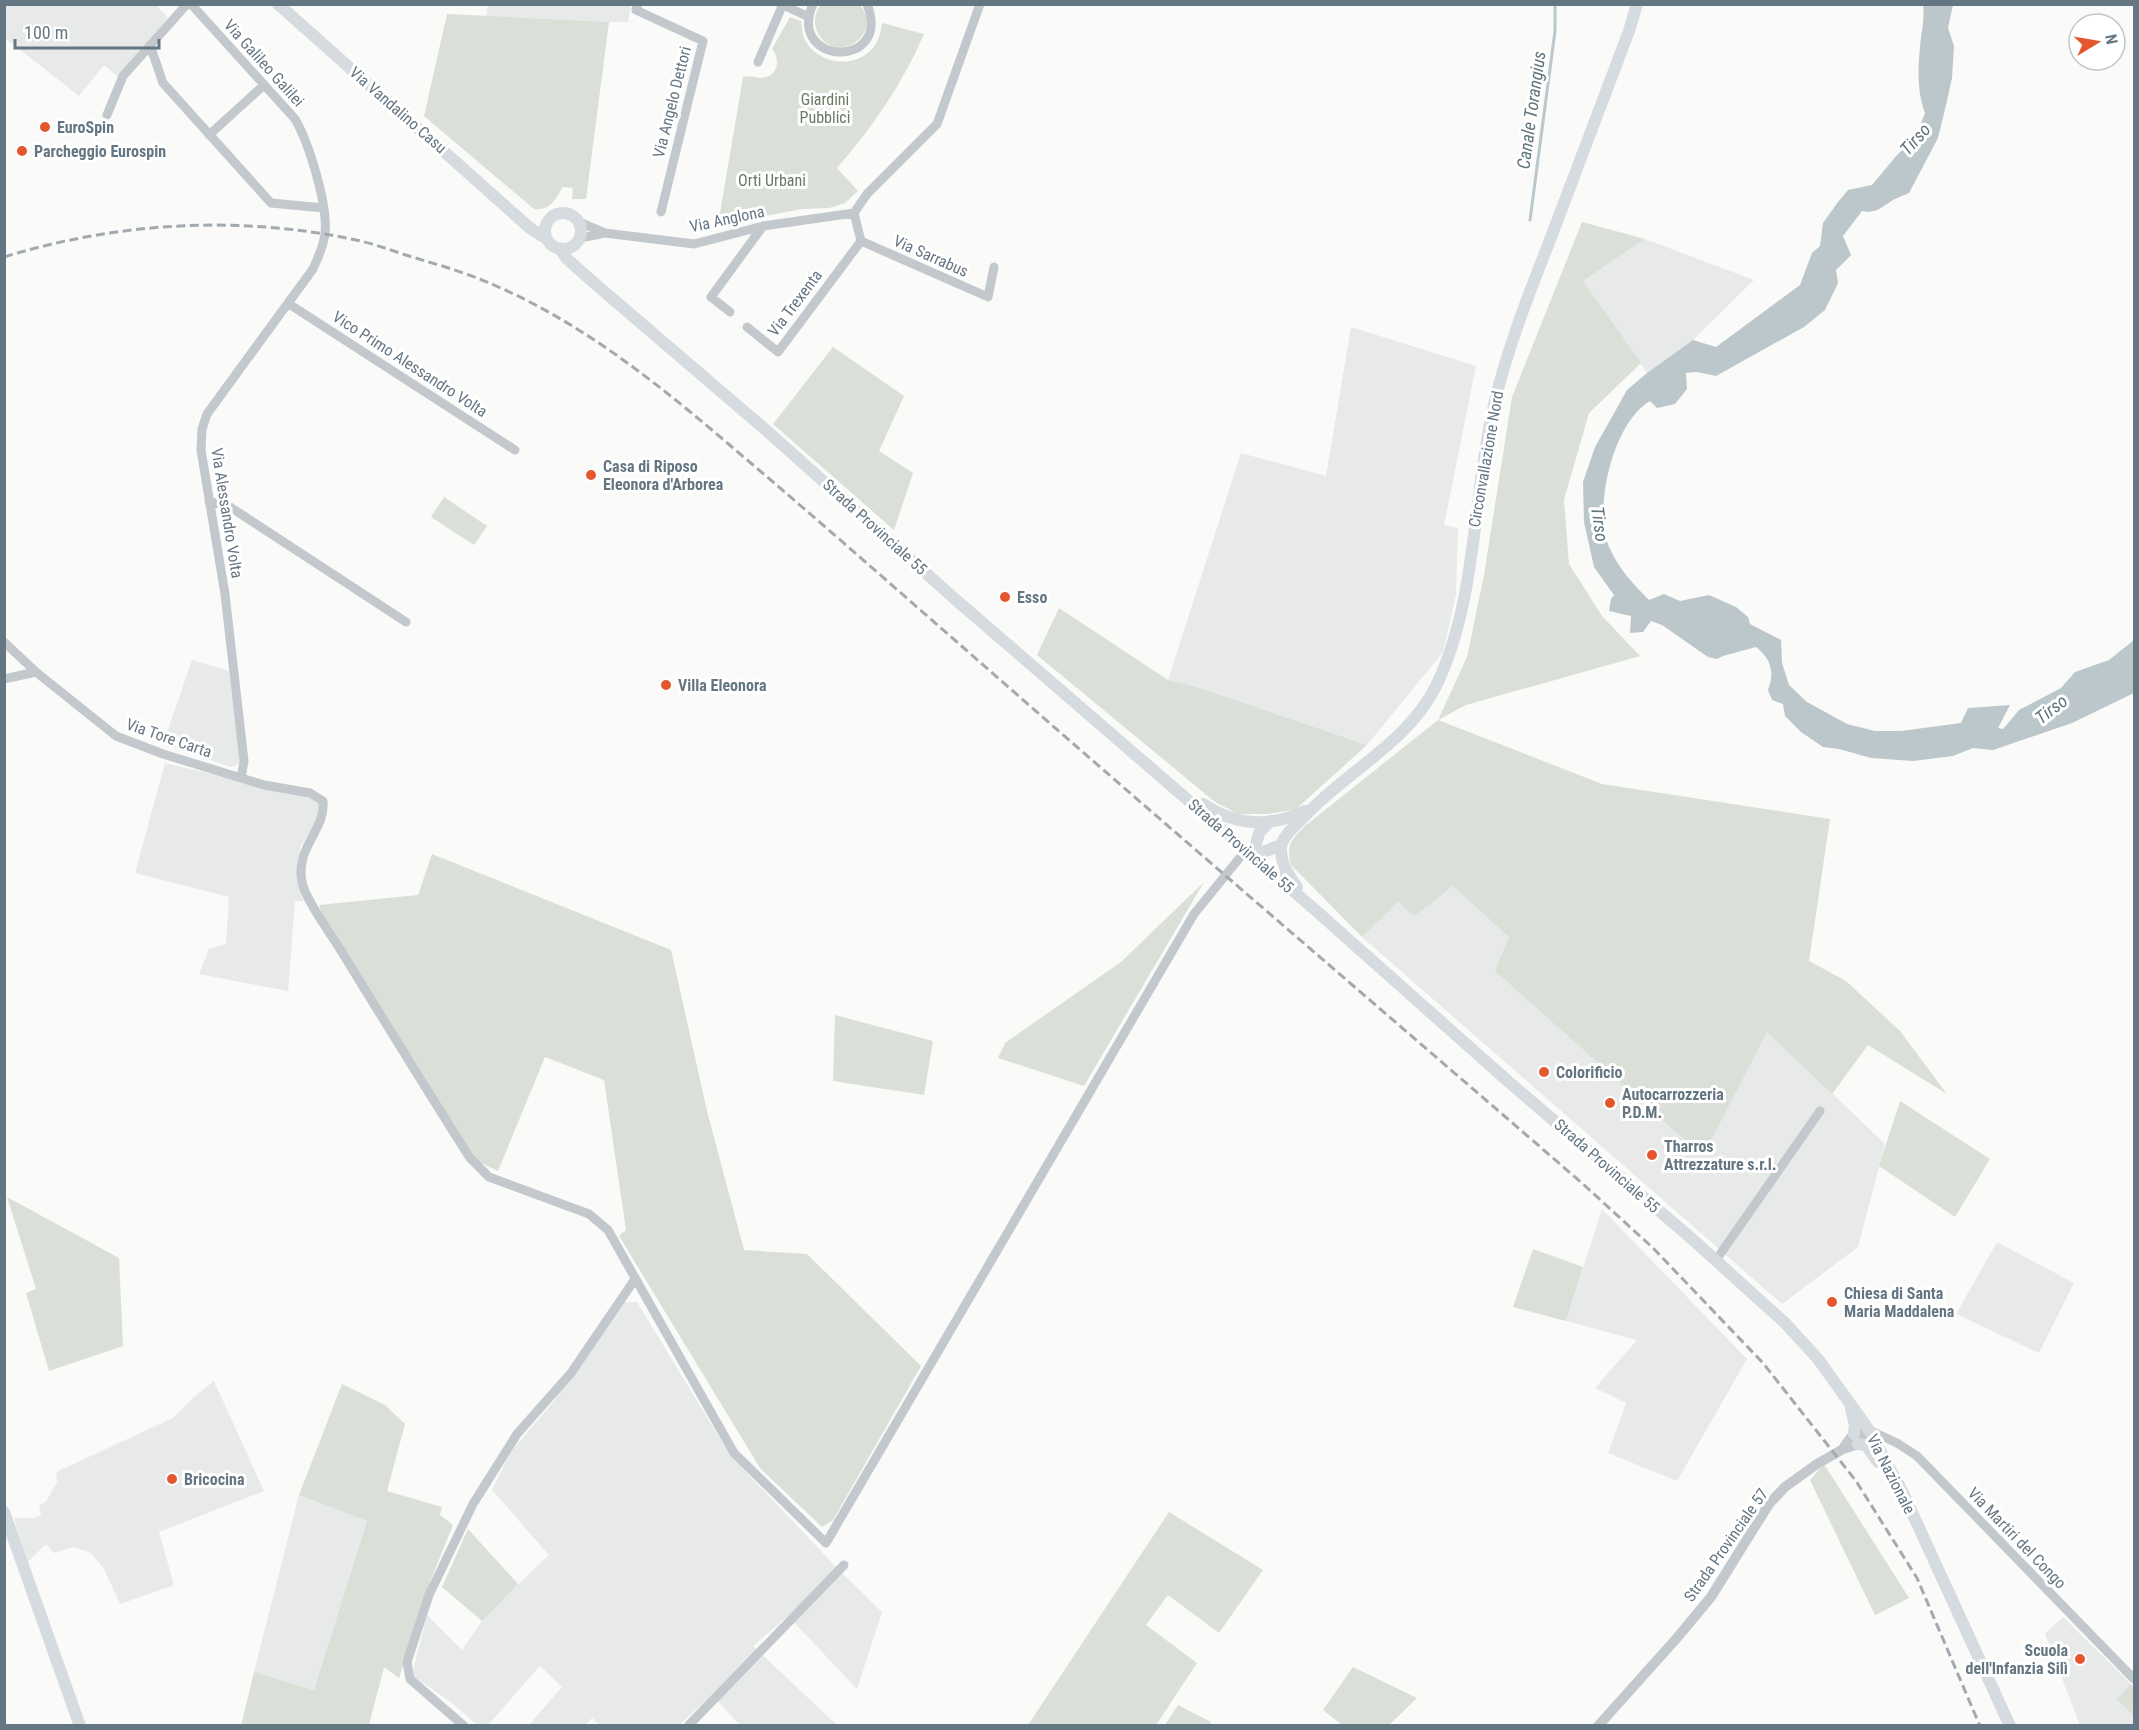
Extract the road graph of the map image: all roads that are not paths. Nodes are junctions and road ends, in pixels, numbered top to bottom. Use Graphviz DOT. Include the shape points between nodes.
graph roads {
  1 [pos="189,4"];
  2 [pos="278,4"];
  3 [pos="638,4"];
  4 [pos="813,4"];
  5 [pos="867,4"];
  6 [pos="980,4"];
  7 [pos="1637,4"];
  8 [pos="783,5"];
  9 [pos="809,17"];
  10 [pos="150,45"];
  11 [pos="758,62"];
  12 [pos="264,85"];
  13 [pos="107,115"];
  14 [pos="209,135"];
  15 [pos="324,212"];
  16 [pos="661,212"];
  17 [pos="854,213"];
  18 [pos="518,215"];
  19 [pos="551,218"];
  20 [pos="579,222"];
  21 [pos="763,226"];
  22 [pos="605,233"];
  23 [pos="546,238"];
  24 [pos="577,242"];
  25 [pos="861,242"];
  26 [pos="560,249"];
  27 [pos="994,267"];
  28 [pos="580,270"];
  29 [pos="289,304"];
  30 [pos="730,312"];
  31 [pos="747,327"];
  32 [pos="515,450"];
  33 [pos="209,502"];
  34 [pos="406,622"];
  35 [pos="4,642"];
  36 [pos="36,672"];
  37 [pos="4,679"];
  38 [pos="241,778"];
  39 [pos="1166,781"];
  40 [pos="1312,807"];
  41 [pos="1270,821"];
  42 [pos="1281,845"];
  43 [pos="1250,853"];
  44 [pos="1314,908"];
  45 [pos="1820,1111"];
  46 [pos="1716,1260"];
  47 [pos="635,1279"];
  48 [pos="1850,1402"];
  49 [pos="1869,1430"];
  50 [pos="1856,1439"];
  51 [pos="1903,1493"];
  52 [pos="4,1512"];
  53 [pos="844,1565"];
  54 [pos="2134,1679"];
  55 [pos="80,1725"];
  56 [pos="464,1725"];
  57 [pos="688,1725"];
  58 [pos="1598,1725"];
  59 [pos="2010,1725"];
  1 -- 10 [label="street"];
  1 -- 12 [label="street, Via Galileo Galilei"];
  2 -- 18 [label="main road, Via Vandalino Casu"];
  3 -- 16 [label="street, Via Angelo Dettori" via="636,10 703,41"];
  4 -- 9 [label="street"];
  5 -- 9 [label="street" via="872,27 867,40 846,53 822,48 814,39"];
  6 -- 17 [label="street" via="937,124 867,194"];
  7 -- 40 [label="main road, Circonvallazione Nord" via="1504,368 1485,445 1463,606 1445,665 1435,688 1401,733"];
  8 -- 9 [label="street"];
  8 -- 11 [label="street"];
  10 -- 13 [label="street" via="123,76"];
  10 -- 14 [label="street" via="162,83"];
  12 -- 14 [label="street"];
  12 -- 15 [label="street, Via Galileo Galilei" via="296,119 305,136"];
  14 -- 15 [label="street" via="271,203"];
  15 -- 29 [label="street, Via Alessandro Volta" via="321,253"];
  17 -- 21 [label="street, Via Anglona"];
  17 -- 25 [label="street"];
  18 -- 19 [label="main road" via="537,221"];
  18 -- 23 [label="main road, Via Vandalino Casu"];
  19 -- 20 [label="main road" via="563,213"];
  19 -- 23 [label="main road"];
  20 -- 22 [label="street, Via Anglona"];
  20 -- 24 [label="main road"];
  21 -- 22 [label="street, Via Anglona" via="694,244"];
  21 -- 30 [label="street" via="711,297"];
  22 -- 24 [label="street, Via Anglona"];
  23 -- 26 [label="main road"];
  24 -- 26 [label="main road"];
  24 -- 28 [label="main road"];
  25 -- 27 [label="street, Via Sarrabus" via="988,297"];
  25 -- 31 [label="street, Via Trexenta" via="778,352"];
  26 -- 28 [label="main road"];
  28 -- 39 [label="main road, Strada Provinciale 55"];
  29 -- 32 [label="street, Vico Primo Alessandro Volta"];
  29 -- 33 [label="street, Via Alessandro Volta" via="207,414 201,450"];
  33 -- 34 [label="street" via="226,505"];
  33 -- 38 [label="street, Via Alessandro Volta" via="225,594 244,761"];
  35 -- 36 [label="street, Via Tore Carta"];
  36 -- 37 [label="street"];
  36 -- 38 [label="street, Via Tore Carta" via="116,736"];
  38 -- 47 [label="street, Via Tore Carta" via="317,796 323,801 324,810 302,861 302,884 470,1158 489,1177 589,1214 608,1230"];
  39 -- 41 [label="main road, Circonvallazione Nord" via="1216,813 1241,822"];
  39 -- 43 [label="main road, Strada Provinciale 55"];
  40 -- 41 [label="main road, Circonvallazione Nord"];
  40 -- 42 [label="main road, Circonvallazione Nord" via="1285,835"];
  41 -- 43 [label="main road"];
  42 -- 43 [label="main road"];
  42 -- 44 [label="main road" via="1286,872"];
  43 -- 44 [label="main road, Strada Provinciale 55"];
  43 -- 47 [label="street" via="1194,914 826,1543 734,1453"];
  44 -- 46 [label="main road, Strada Provinciale 55"];
  45 -- 46 [label="street"];
  46 -- 48 [label="main road, Via Nazionale" via="1785,1323"];
  47 -- 56 [label="street" via="571,1373 517,1434 473,1504 429,1595 407,1662 410,1679"];
  48 -- 49 [label="main road, Via Nazionale"];
  48 -- 50 [label="main road"];
  49 -- 50 [label="street" via="1862,1429"];
  49 -- 51 [label="main road, Via Nazionale"];
  49 -- 54 [label="street, Via Martiri del Congo" via="1917,1456"];
  50 -- 51 [label="main road" via="1872,1451 1884,1473"];
  50 -- 58 [label="street, Strada Provinciale 57" via="1785,1487 1768,1504 1710,1597"];
  51 -- 59 [label="main road, Via Nazionale"];
  52 -- 55 [label="main road"];
  53 -- 57 [label="street"];
}
